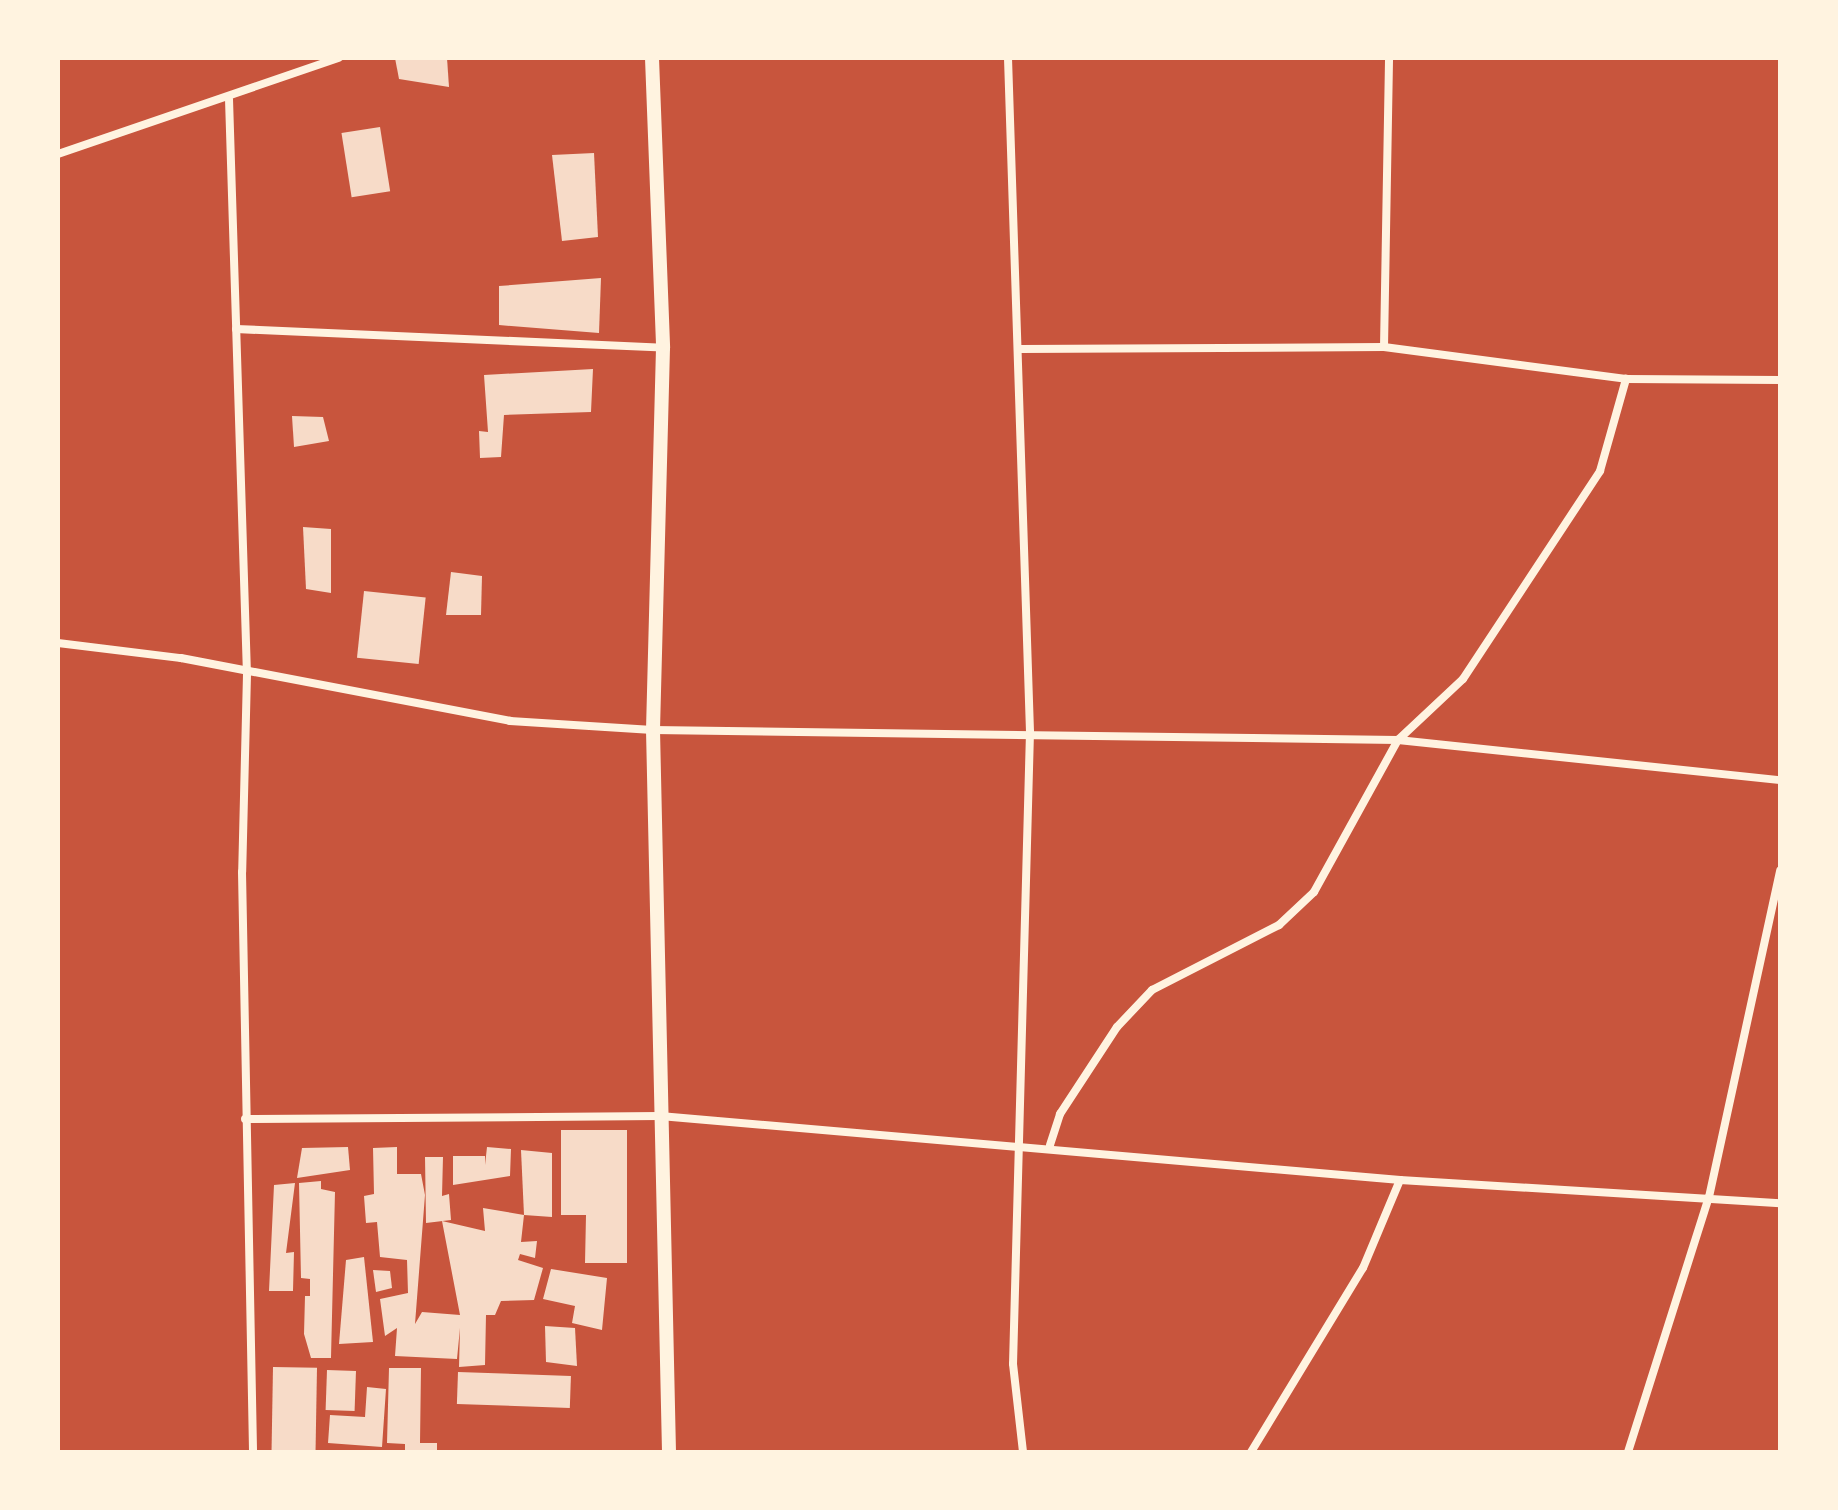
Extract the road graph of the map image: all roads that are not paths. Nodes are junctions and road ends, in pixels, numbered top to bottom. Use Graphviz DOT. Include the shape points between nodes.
graph roads {
  1 [pos="339,58"];
  2 [pos="652,58"];
  3 [pos="1008,58"];
  4 [pos="1389,58"];
  5 [pos="229,99"];
  6 [pos="58,154"];
  7 [pos="236,329"];
  8 [pos="1384,347"];
  9 [pos="663,348"];
  10 [pos="1020,349"];
  11 [pos="1626,379"];
  12 [pos="1780,380"];
  13 [pos="58,643"];
  14 [pos="247,674"];
  15 [pos="653,730"];
  16 [pos="1030,732"];
  17 [pos="1398,740"];
  18 [pos="1780,780"];
  19 [pos="1780,871"];
  20 [pos="660,1116"];
  21 [pos="245,1119"];
  22 [pos="1050,1145"];
  23 [pos="1019,1147"];
  24 [pos="1400,1180"];
  25 [pos="1709,1197"];
  26 [pos="1780,1203"];
  27 [pos="253,1452"];
  28 [pos="669,1452"];
  29 [pos="1023,1452"];
  30 [pos="1251,1452"];
  31 [pos="1628,1452"];
  1 -- 5 [label="street"];
  2 -- 9 [label="street"];
  3 -- 10 [label="street"];
  4 -- 8 [label="street"];
  5 -- 6 [label="street"];
  5 -- 7 [label="street"];
  7 -- 9 [label="street"];
  7 -- 14 [label="street"];
  8 -- 10 [label="street"];
  8 -- 11 [label="street"];
  9 -- 15 [label="street"];
  10 -- 16 [label="street"];
  11 -- 12 [label="street"];
  11 -- 17 [label="street" via="1600,471 1463,679"];
  13 -- 14 [label="street"];
  14 -- 15 [label="street" via="510,721"];
  14 -- 21 [label="street"];
  15 -- 16 [label="street"];
  15 -- 20 [label="street"];
  16 -- 17 [label="street"];
  16 -- 23 [label="street"];
  17 -- 18 [label="street"];
  17 -- 22 [label="street" via="1314,892 1279,925 1152,990 1117,1027 1060,1114"];
  19 -- 25 [label="street"];
  20 -- 21 [label="street"];
  20 -- 23 [label="street"];
  20 -- 28 [label="street"];
  21 -- 27 [label="street"];
  22 -- 23 [label="street"];
  22 -- 24 [label="street"];
  23 -- 29 [label="street" via="1013,1364"];
  24 -- 25 [label="street"];
  24 -- 30 [label="street" via="1363,1268"];
  25 -- 26 [label="street"];
  25 -- 31 [label="street"];
}
